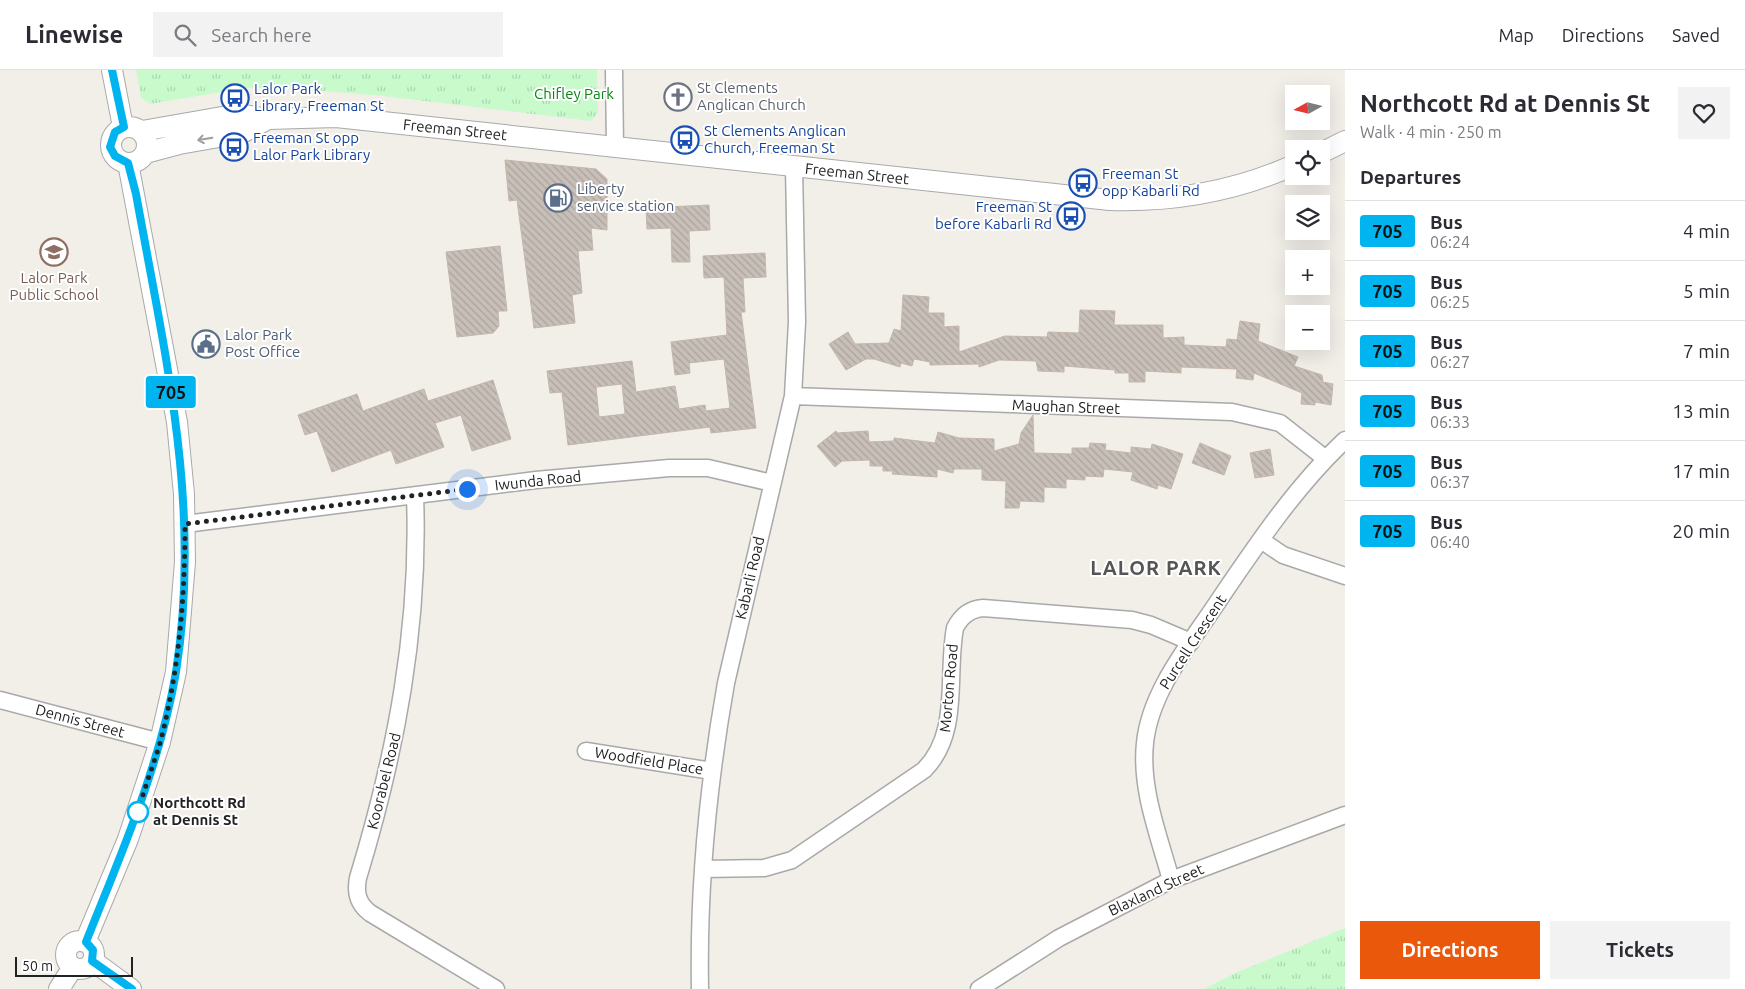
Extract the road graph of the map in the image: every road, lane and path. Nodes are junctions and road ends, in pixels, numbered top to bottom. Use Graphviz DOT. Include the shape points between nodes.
graph roads {
  1 [pos="112,70"];
  2 [pos="614,70"];
  3 [pos="268,119"];
  4 [pos="133,129"];
  5 [pos="1345,141"];
  6 [pos="615,148"];
  7 [pos="1330,148"];
  8 [pos="137,158"];
  9 [pos="794,167"];
  10 [pos="1285,169"];
  11 [pos="792,396"];
  12 [pos="1345,440"];
  13 [pos="1326,459"];
  14 [pos="772,483"];
  15 [pos="415,496"];
  16 [pos="185,524"];
  17 [pos="1261,540"];
  18 [pos="1345,576"];
  19 [pos="1191,642"];
  20 [pos="0,700"];
  21 [pos="160,742"];
  22 [pos="586,751"];
  23 [pos="712,771"];
  24 [pos="1345,815"];
  25 [pos="703,869"];
  26 [pos="1171,880"];
  27 [pos="86,942"];
  28 [pos="92,961"];
  29 [pos="73,967"];
  30 [pos="59,989"];
  31 [pos="132,989"];
  32 [pos="496,989"];
  33 [pos="700,989"];
  34 [pos="979,989"];
  1 -- 4 [label="street"];
  2 -- 6 [label="street"];
  3 -- 4 [label="street, Freeman Street" via="239,114"];
  3 -- 6 [label="street, Freeman Street" via="336,118"];
  3 -- 8 [label="street, Freeman Street, one-way" via="242,133 179,144"];
  4 -- 8 [label="street" via="147,142"];
  4 -- 8 [label="street" via="115,132 110,147 115,156"];
  5 -- 7 [label="street"];
  6 -- 9 [label="street, Freeman Street"];
  8 -- 16 [label="street" via="176,422"];
  9 -- 10 [label="street, Freeman Street" via="1053,196 1131,201 1229,188"];
  9 -- 11 [label="street, Kabarli Road" via="797,322"];
  11 -- 13 [label="street, Maughan Street" via="1232,412 1280,423"];
  11 -- 14 [label="street, Kabarli Road"];
  12 -- 13 [label="street, Purcell Crescent"];
  13 -- 17 [label="street, Purcell Crescent"];
  14 -- 15 [label="street, Iwunda Road" via="708,468 669,468 536,480"];
  14 -- 23 [label="street, Kabarli Road" via="726,684"];
  15 -- 16 [label="street, Iwunda Road"];
  15 -- 32 [label="street, Koorabel Road" via="412,621 402,700 389,766 358,878 358,898 370,913"];
  16 -- 21 [label="street" via="176,672"];
  17 -- 18 [label="street" via="1283,555"];
  17 -- 19 [label="street, Purcell Crescent"];
  19 -- 25 [label="street, Morton Road" via="1132,620 983,608 973,610 961,618 955,628 946,735 940,752 924,770 785,863 764,868"];
  19 -- 26 [label="street, Purcell Crescent" via="1160,694 1145,743 1145,773 1150,801"];
  20 -- 21 [label="street, Dennis Street"];
  21 -- 27 [label="street" via="128,839"];
  22 -- 23 [label="street, Woodfield Place"];
  23 -- 25 [label="street, Kabarli Road"];
  24 -- 26 [label="street, Blaxland Street"];
  25 -- 33 [label="street, Kabarli Road"];
  26 -- 34 [label="street, Blaxland Street" via="1059,938"];
  27 -- 28 [label="street" via="93,950"];
  27 -- 29 [label="street" via="75,942 69,947 66,956"];
  28 -- 29 [label="street" via="86,968"];
  28 -- 31 [label="street"];
  29 -- 30 [label="street"];
}
